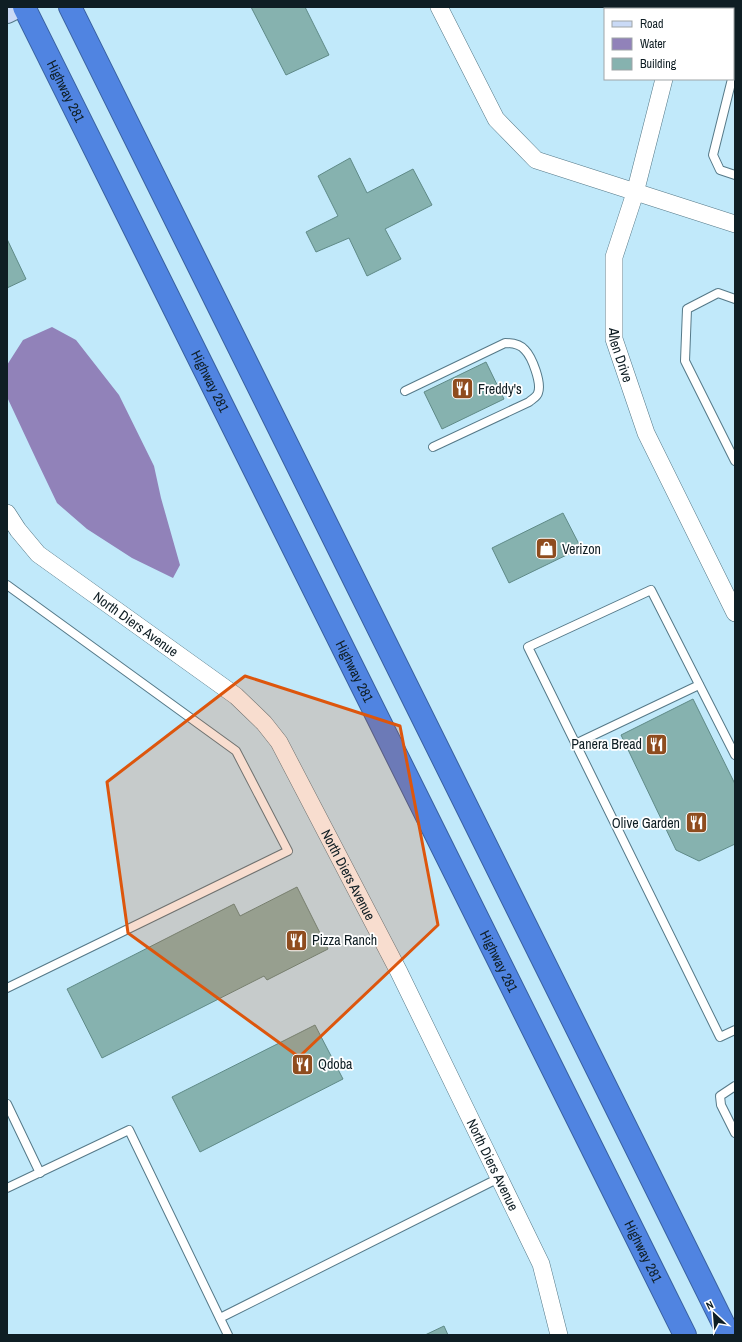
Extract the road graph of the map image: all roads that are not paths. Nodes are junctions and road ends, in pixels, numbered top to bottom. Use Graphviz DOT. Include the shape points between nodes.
graph roads {
  1 [pos="17,7"];
  2 [pos="24,7"];
  3 [pos="70,7"];
  4 [pos="439,7"];
  5 [pos="7,12"];
  6 [pos="664,80"];
  7 [pos="732,80"];
  8 [pos="735,174"];
  9 [pos="635,193"];
  10 [pos="735,224"];
  11 [pos="735,299"];
  12 [pos="405,392"];
  13 [pos="433,447"];
  14 [pos="735,462"];
  15 [pos="7,512"];
  16 [pos="7,585"];
  17 [pos="735,613"];
  18 [pos="699,684"];
  19 [pos="576,744"];
  20 [pos="735,755"];
  21 [pos="7,988"];
  22 [pos="735,1030"];
  23 [pos="735,1086"];
  24 [pos="7,1104"];
  25 [pos="735,1133"];
  26 [pos="40,1172"];
  27 [pos="499,1178"];
  28 [pos="7,1188"];
  29 [pos="220,1318"];
  30 [pos="228,1335"];
  31 [pos="559,1335"];
  32 [pos="685,1335"];
  33 [pos="729,1335"];
  1 -- 5 [label="main road"];
  2 -- 32 [label="highway, Highway 281"];
  3 -- 33 [label="highway"];
  4 -- 9 [label="street" via="496,119 536,160"];
  6 -- 9 [label="street, Allen Drive"];
  7 -- 8 [label="lane" via="713,155 720,170"];
  9 -- 10 [label="street"];
  9 -- 17 [label="street, Allen Drive" via="614,257 614,339 646,433"];
  11 -- 14 [label="lane" via="718,293 687,309 685,361"];
  12 -- 13 [label="lane" via="505,343 516,343 525,350 535,368 540,387 538,395 529,402"];
  15 -- 27 [label="street, North Diers Avenue" via="38,554 236,696 264,723 279,742 399,972"];
  16 -- 21 [label="lane" via="236,751 288,851"];
  18 -- 19 [label="lane"];
  18 -- 19 [label="lane" via="651,590 528,648"];
  18 -- 20 [label="lane"];
  19 -- 22 [label="lane" via="720,1037"];
  23 -- 25 [label="lane" via="720,1096 721,1105"];
  24 -- 26 [label="lane"];
  26 -- 28 [label="lane"];
  26 -- 29 [label="lane" via="128,1130"];
  27 -- 29 [label="lane"];
  27 -- 31 [label="street, North Diers Avenue" via="541,1264"];
  29 -- 30 [label="lane"];
}
